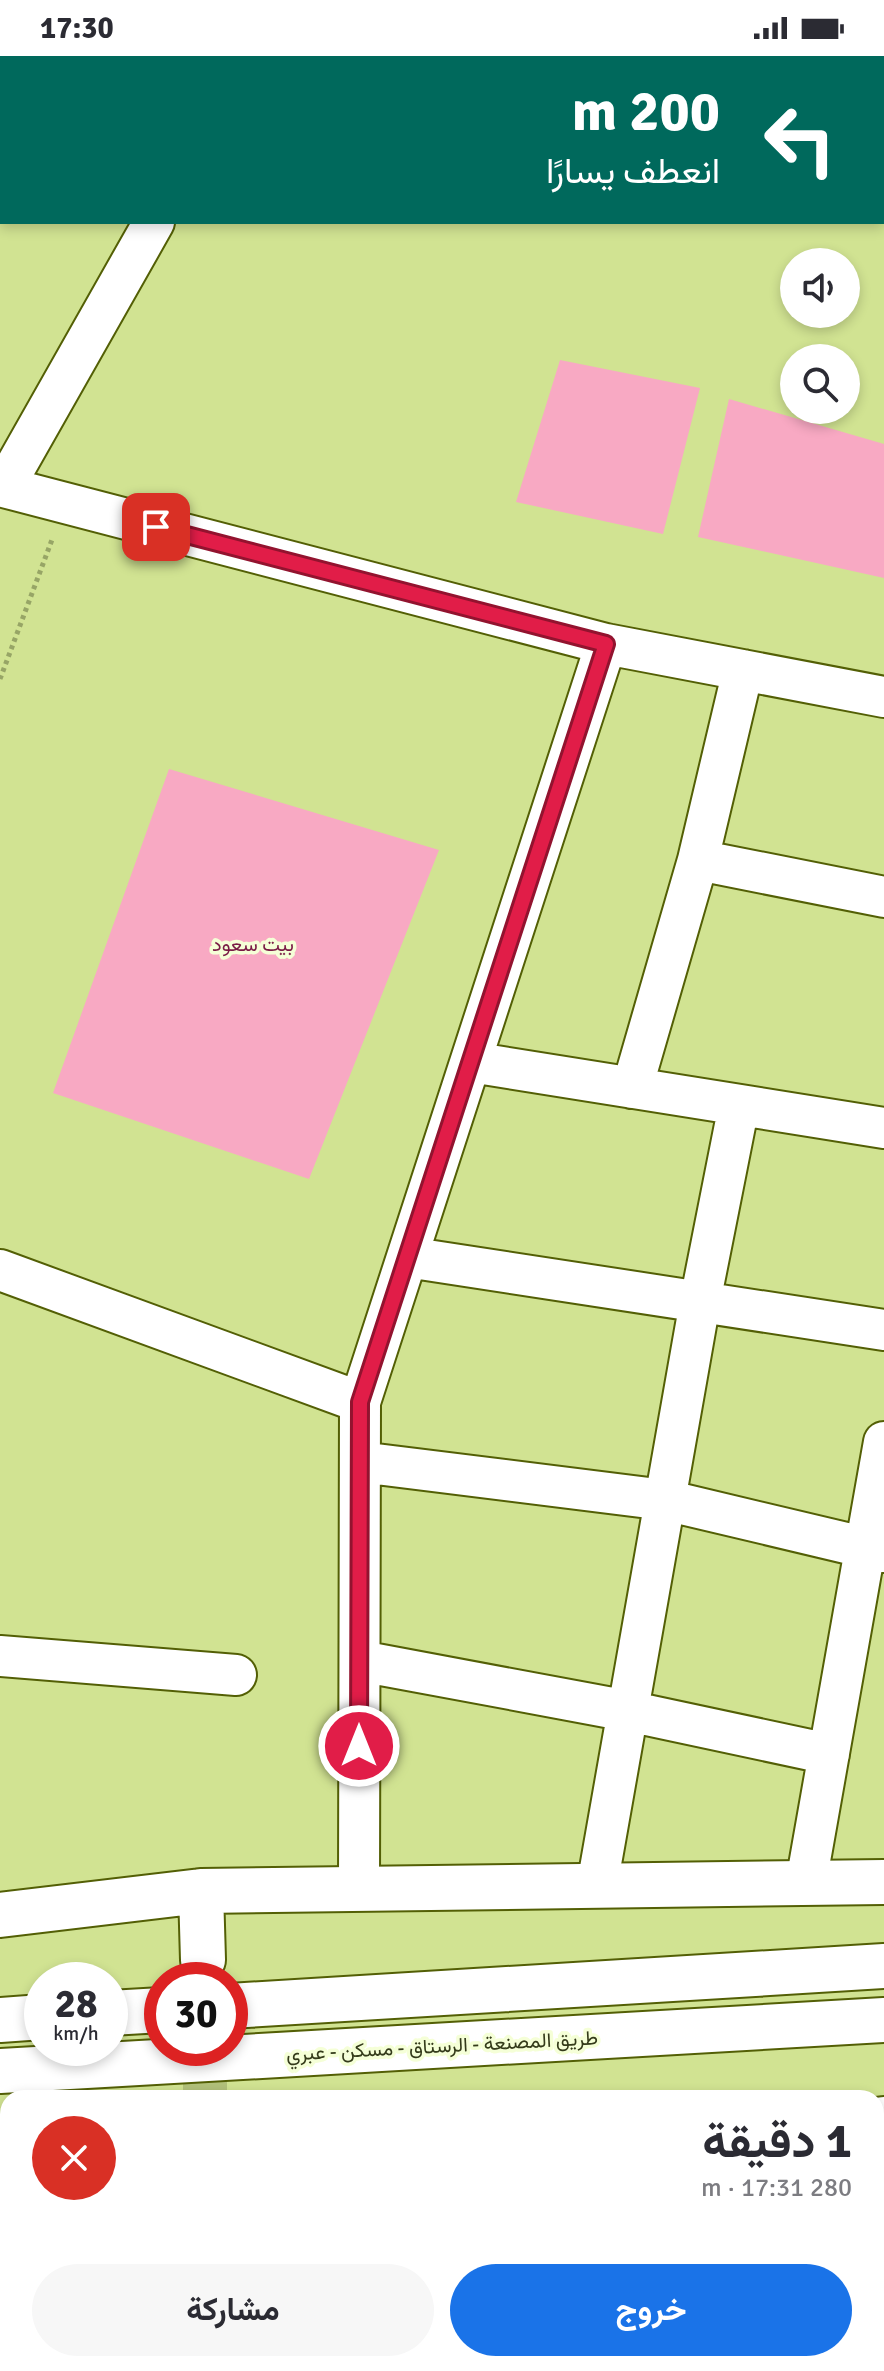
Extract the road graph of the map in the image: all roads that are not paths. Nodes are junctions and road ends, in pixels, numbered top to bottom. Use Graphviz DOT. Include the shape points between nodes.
graph roads {
  1 [pos="153,224"];
  2 [pos="2,486"];
  3 [pos="606,644"];
  4 [pos="743,670"];
  5 [pos="884,697"];
  6 [pos="698,860"];
  7 [pos="884,897"];
  8 [pos="471,1062"];
  9 [pos="632,1088"];
  10 [pos="739,1105"];
  11 [pos="884,1128"];
  12 [pos="407,1257"];
  13 [pos="0,1270"];
  14 [pos="700,1302"];
  15 [pos="884,1330"];
  16 [pos="360,1402"];
  17 [pos="884,1442"];
  18 [pos="360,1462"];
  19 [pos="665,1500"];
  20 [pos="875,1550"];
  21 [pos="0,1656"];
  22 [pos="360,1661"];
  23 [pos="236,1675"];
  24 [pos="628,1711"];
  25 [pos="829,1754"];
  26 [pos="884,1882"];
  27 [pos="806,1883"];
  28 [pos="597,1886"];
  29 [pos="359,1889"];
  30 [pos="201,1891"];
  31 [pos="0,1915"];
  32 [pos="203,1960"];
  33 [pos="884,1966"];
  34 [pos="248,2005"];
  35 [pos="24,2018"];
  36 [pos="0,2020"];
  37 [pos="884,2020"];
  38 [pos="0,2071"];
  1 -- 2 [label="street"];
  2 -- 3 [label="street"];
  3 -- 4 [label="street"];
  3 -- 8 [label="street"];
  4 -- 5 [label="street"];
  4 -- 6 [label="street"];
  6 -- 7 [label="street"];
  6 -- 9 [label="street"];
  8 -- 9 [label="street"];
  8 -- 12 [label="street"];
  9 -- 10 [label="street"];
  10 -- 11 [label="street"];
  10 -- 14 [label="street"];
  12 -- 14 [label="street"];
  12 -- 16 [label="street"];
  13 -- 16 [label="street"];
  14 -- 15 [label="street"];
  14 -- 19 [label="street"];
  16 -- 18 [label="street"];
  17 -- 20 [label="street"];
  18 -- 19 [label="street"];
  18 -- 22 [label="street"];
  19 -- 20 [label="street"];
  19 -- 24 [label="street"];
  20 -- 25 [label="street"];
  21 -- 23 [label="street"];
  22 -- 24 [label="street"];
  22 -- 29 [label="street"];
  24 -- 25 [label="street"];
  24 -- 28 [label="street"];
  25 -- 27 [label="street"];
  26 -- 27 [label="main road"];
  27 -- 28 [label="main road"];
  28 -- 29 [label="main road"];
  29 -- 30 [label="main road"];
  30 -- 31 [label="main road"];
  30 -- 32 [label="main road"];
  33 -- 34 [label="main road"];
  35 -- 36 [label="main road"];
  37 -- 38 [label="main road, طريق المصنعة - الرستاق - مسكن - عبري"];
}
